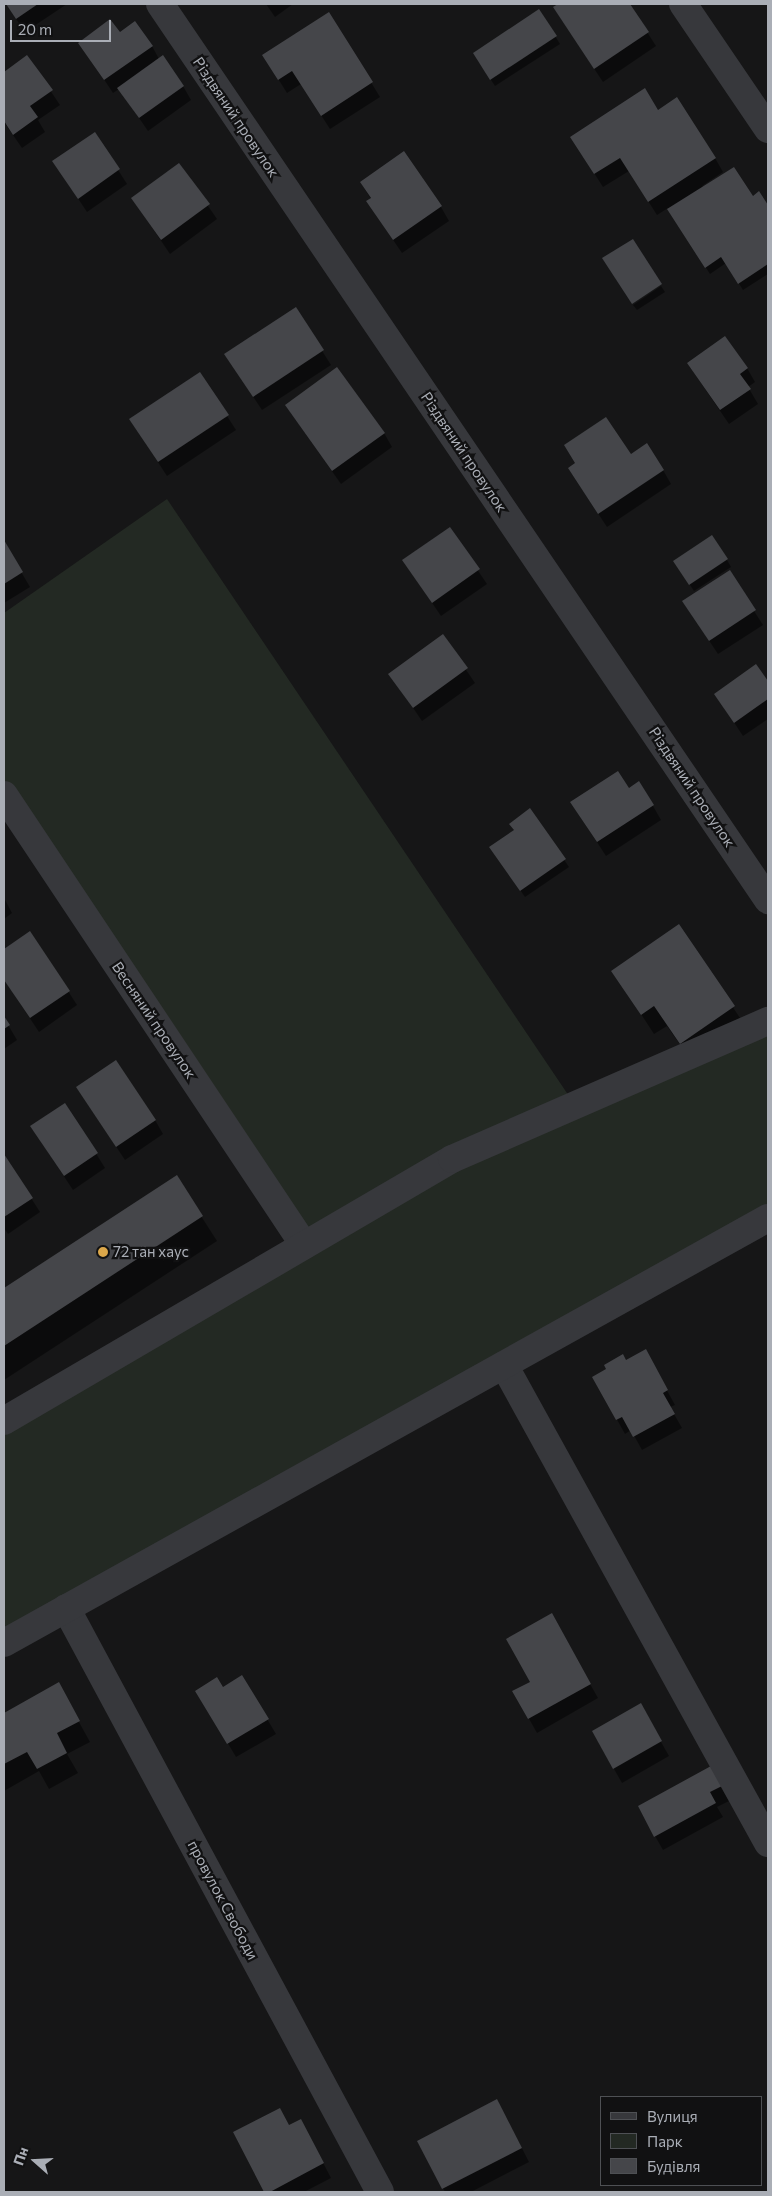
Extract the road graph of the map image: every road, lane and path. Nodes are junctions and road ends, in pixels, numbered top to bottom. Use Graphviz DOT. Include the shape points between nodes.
graph roads {
  1 [pos="160,4"];
  2 [pos="683,4"];
  3 [pos="768,129"];
  4 [pos="4,795"];
  5 [pos="768,900"];
  6 [pos="768,1021"];
  7 [pos="768,1218"];
  8 [pos="304,1246"];
  9 [pos="504,1365"];
  10 [pos="4,1421"];
  11 [pos="66,1608"];
  12 [pos="4,1643"];
  13 [pos="768,1843"];
  14 [pos="380,2192"];
  1 -- 5 [label="street, Різдвяний провулок"];
  2 -- 3 [label="street"];
  4 -- 8 [label="street, Весняний провулок"];
  6 -- 8 [label="street" via="452,1159"];
  7 -- 9 [label="street"];
  8 -- 10 [label="street"];
  9 -- 11 [label="street"];
  9 -- 13 [label="street"];
  11 -- 12 [label="street"];
  11 -- 14 [label="street, провулок Свободи"];
}
